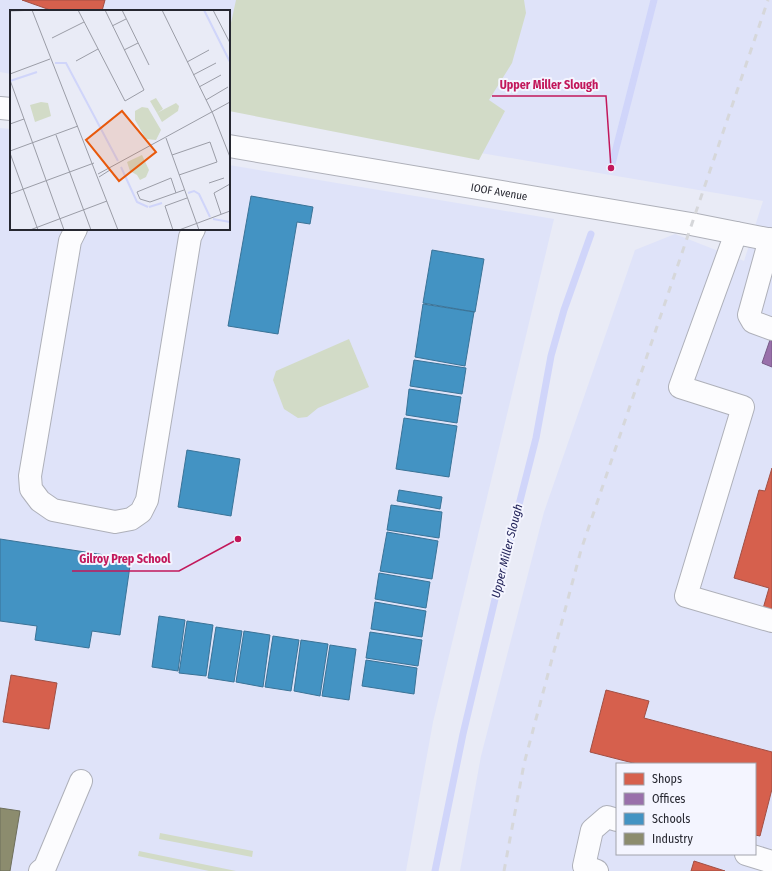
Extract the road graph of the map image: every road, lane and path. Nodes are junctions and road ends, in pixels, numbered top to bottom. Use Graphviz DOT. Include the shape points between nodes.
graph roads {
  1 [pos="0,108"];
  2 [pos="10,109"];
  3 [pos="230,146"];
  4 [pos="76,230"];
  5 [pos="194,230"];
  6 [pos="736,233"];
  7 [pos="771,239"];
  8 [pos="772,328"];
  9 [pos="772,621"];
  10 [pos="81,781"];
  11 [pos="616,820"];
  12 [pos="749,855"];
  13 [pos="772,862"];
  14 [pos="40,871"];
  15 [pos="597,871"];
  1 -- 2 [label="street"];
  3 -- 6 [label="street, IOOF Avenue"];
  4 -- 5 [label="street" via="70,241 30,476 31,489 40,501 54,510 115,522 130,519 141,512 147,500 190,237"];
  6 -- 7 [label="street, IOOF Avenue"];
  6 -- 9 [label="street" via="680,387 743,407 686,596"];
  7 -- 8 [label="street" via="749,315 754,322"];
  10 -- 14 [label="street" via="45,867"];
  11 -- 15 [label="street" via="607,817 592,830 584,866"];
  12 -- 13 [label="street"];
}
